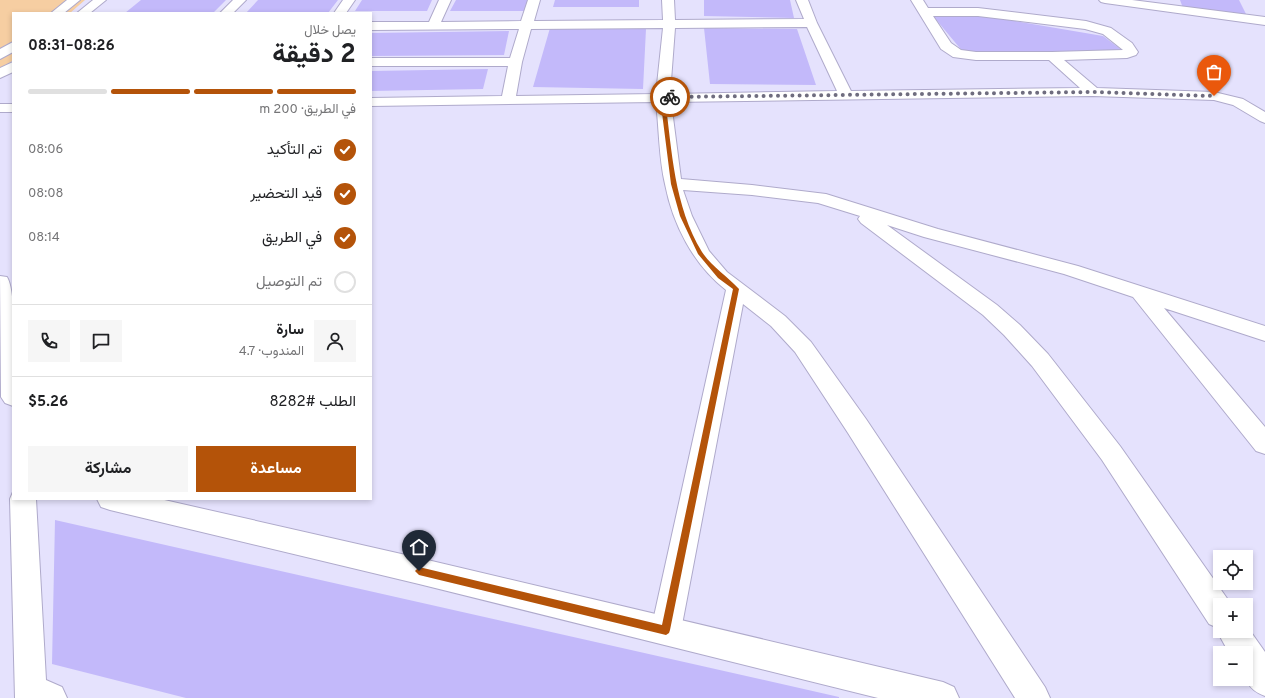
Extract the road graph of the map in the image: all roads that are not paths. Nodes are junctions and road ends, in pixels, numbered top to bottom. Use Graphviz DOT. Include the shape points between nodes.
graph roads {
  1 [pos="74,0"];
  2 [pos="100,0"];
  3 [pos="240,0"];
  4 [pos="349,0"];
  5 [pos="445,0"];
  6 [pos="534,0"];
  7 [pos="668,0"];
  8 [pos="802,0"];
  9 [pos="917,0"];
  10 [pos="968,0"];
  11 [pos="1105,0"];
  12 [pos="1167,4"];
  13 [pos="1254,7"];
  14 [pos="58,12"];
  15 [pos="84,12"];
  16 [pos="227,12"];
  17 [pos="341,12"];
  18 [pos="924,12"];
  19 [pos="978,12"];
  20 [pos="1262,20"];
  21 [pos="810,23"];
  22 [pos="669,24"];
  23 [pos="434,25"];
  24 [pos="526,25"];
  25 [pos="372,26"];
  26 [pos="12,47"];
  27 [pos="0,55"];
  28 [pos="1052,56"];
  29 [pos="372,62"];
  30 [pos="515,62"];
  31 [pos="12,67"];
  32 [pos="0,74"];
  33 [pos="1093,92"];
  34 [pos="846,95"];
  35 [pos="662,97"];
  36 [pos="508,101"];
  37 [pos="372,102"];
  38 [pos="0,108"];
  39 [pos="12,108"];
  40 [pos="1265,118"];
  41 [pos="673,184"];
  42 [pos="853,209"];
  43 [pos="0,282"];
  44 [pos="736,289"];
  45 [pos="1140,293"];
  46 [pos="1265,334"];
  47 [pos="12,388"];
  48 [pos="1265,444"];
  49 [pos="23,500"];
  50 [pos="114,500"];
  51 [pos="1213,604"];
  52 [pos="666,630"];
  53 [pos="1237,638"];
  54 [pos="1265,680"];
  55 [pos="38,696"];
  56 [pos="943,698"];
  57 [pos="1034,698"];
  1 -- 14 [label="street"];
  2 -- 15 [label="street"];
  3 -- 16 [label="street"];
  4 -- 17 [label="street"];
  5 -- 23 [label="street"];
  6 -- 24 [label="street"];
  7 -- 22 [label="street"];
  8 -- 21 [label="street"];
  9 -- 18 [label="street"];
  10 -- 19 [label="street"];
  11 -- 12 [label="street"];
  12 -- 20 [label="street"];
  13 -- 20 [label="street"];
  18 -- 19 [label="street"];
  18 -- 28 [label="street" via="946,46 958,54"];
  19 -- 28 [label="street" via="1096,28 1113,35 1131,52 1112,55"];
  21 -- 22 [label="street"];
  21 -- 34 [label="street"];
  22 -- 24 [label="street"];
  22 -- 35 [label="street"];
  23 -- 24 [label="street"];
  23 -- 25 [label="street"];
  24 -- 30 [label="street"];
  26 -- 27 [label="street"];
  28 -- 33 [label="street"];
  29 -- 30 [label="street"];
  30 -- 36 [label="street"];
  31 -- 32 [label="street"];
  33 -- 34 [label="street"];
  33 -- 40 [label="street" via="1214,96 1238,102"];
  34 -- 35 [label="street"];
  35 -- 36 [label="street"];
  35 -- 41 [label="street"];
  36 -- 37 [label="street"];
  38 -- 39 [label="street"];
  41 -- 42 [label="street" via="820,198"];
  41 -- 44 [label="street" via="683,216 700,253 720,276"];
  42 -- 45 [label="street" via="1071,270"];
  42 -- 51 [label="street" via="990,310 1040,360 1111,453"];
  43 -- 47 [label="street"];
  44 -- 52 [label="street"];
  44 -- 57 [label="street" via="778,321 803,347"];
  45 -- 46 [label="street"];
  45 -- 48 [label="street"];
  49 -- 55 [label="street"];
  50 -- 52 [label="street"];
  52 -- 56 [label="street"];
  53 -- 54 [label="street"];
}
